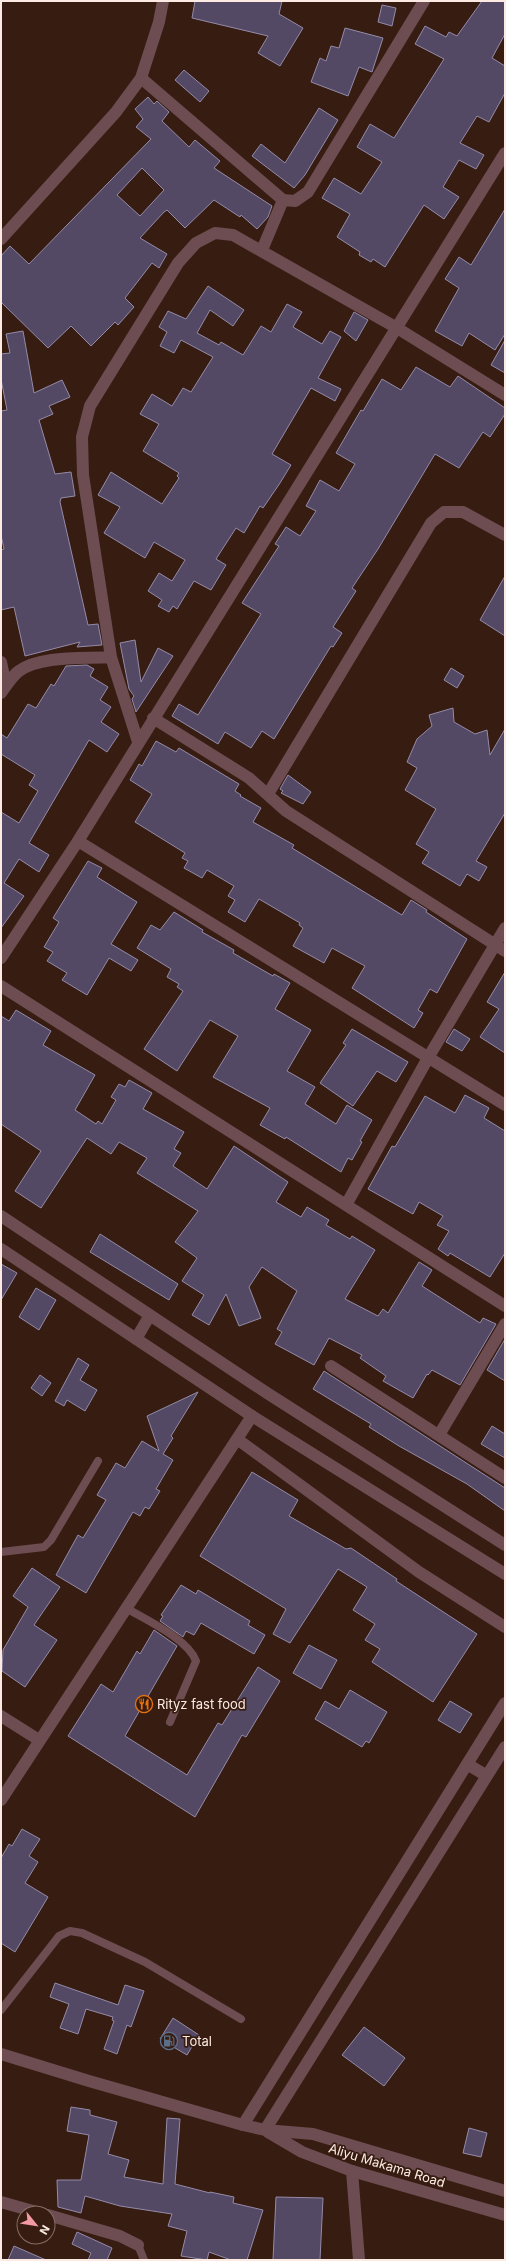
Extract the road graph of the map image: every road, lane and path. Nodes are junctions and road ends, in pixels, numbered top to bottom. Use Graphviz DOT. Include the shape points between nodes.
graph roads {
  1 [pos="163,1"];
  2 [pos="424,1"];
  3 [pos="141,78"];
  4 [pos="505,153"];
  5 [pos="283,200"];
  6 [pos="1,239"];
  7 [pos="262,250"];
  8 [pos="397,328"];
  9 [pos="505,395"];
  10 [pos="505,535"];
  11 [pos="111,657"];
  12 [pos="1,662"];
  13 [pos="4,689"];
  14 [pos="153,718"];
  15 [pos="138,742"];
  16 [pos="268,794"];
  17 [pos="78,841"];
  18 [pos="505,928"];
  19 [pos="500,948"];
  20 [pos="1,958"];
  21 [pos="1,986"];
  22 [pos="428,1058"];
  23 [pos="505,1105"];
  24 [pos="346,1206"];
  25 [pos="1,1216"];
  26 [pos="1,1249"];
  27 [pos="505,1306"];
  28 [pos="150,1315"];
  29 [pos="505,1324"];
  30 [pos="136,1339"];
  31 [pos="331,1366"];
  32 [pos="252,1416"];
  33 [pos="439,1435"];
  34 [pos="238,1439"];
  35 [pos="98,1460"];
  36 [pos="505,1478"];
  37 [pos="505,1545"];
  38 [pos="1,1552"];
  39 [pos="505,1574"];
  40 [pos="126,1608"];
  41 [pos="505,1627"];
  42 [pos="505,1703"];
  43 [pos="1,1716"];
  44 [pos="170,1722"];
  45 [pos="39,1740"];
  46 [pos="505,1747"];
  47 [pos="467,1764"];
  48 [pos="487,1776"];
  49 [pos="1,1800"];
  50 [pos="1,2010"];
  51 [pos="241,2019"];
  52 [pos="1,2054"];
  53 [pos="243,2125"];
  54 [pos="266,2130"];
  55 [pos="352,2171"];
  56 [pos="505,2191"];
  57 [pos="1,2202"];
  58 [pos="16,2206"];
  59 [pos="505,2215"];
  60 [pos="56,2217"];
  61 [pos="138,2245"];
  62 [pos="144,2260"];
  63 [pos="359,2260"];
  1 -- 3 [label="street"];
  2 -- 5 [label="street" via="308,192 295,201"];
  3 -- 5 [label="street"];
  3 -- 6 [label="street" via="116,112"];
  4 -- 8 [label="street"];
  5 -- 7 [label="street"];
  7 -- 8 [label="street"];
  7 -- 11 [label="street" via="233,235 215,233 196,243 178,263 90,406 82,437 83,475"];
  8 -- 9 [label="street"];
  8 -- 14 [label="street"];
  10 -- 16 [label="street" via="463,512 444,512 432,523"];
  11 -- 13 [label="street" via="44,661 18,671"];
  11 -- 15 [label="street"];
  12 -- 13 [label="street"];
  14 -- 15 [label="street"];
  14 -- 16 [label="street" via="249,778"];
  15 -- 17 [label="street"];
  16 -- 19 [label="street" via="286,811"];
  17 -- 20 [label="street"];
  17 -- 22 [label="street"];
  18 -- 19 [label="street"];
  19 -- 22 [label="street"];
  21 -- 24 [label="street"];
  22 -- 23 [label="street"];
  22 -- 24 [label="street"];
  24 -- 27 [label="street"];
  25 -- 28 [label="street"];
  26 -- 30 [label="street"];
  28 -- 30 [label="street"];
  28 -- 37 [label="street"];
  29 -- 33 [label="street"];
  30 -- 32 [label="street"];
  31 -- 33 [label="street"];
  32 -- 34 [label="street"];
  32 -- 39 [label="street"];
  33 -- 36 [label="street"];
  34 -- 40 [label="street"];
  34 -- 41 [label="street" via="419,1572"];
  35 -- 38 [label="lane" via="51,1540 44,1547"];
  40 -- 44 [label="lane" via="184,1644 193,1653 196,1661"];
  40 -- 45 [label="street"];
  42 -- 47 [label="street"];
  43 -- 45 [label="street"];
  45 -- 49 [label="street"];
  46 -- 48 [label="street"];
  47 -- 48 [label="street"];
  47 -- 53 [label="street"];
  48 -- 54 [label="street"];
  50 -- 51 [label="lane" via="59,1936 70,1931 82,1933 145,1962"];
  52 -- 53 [label="street, Aliyu Makama Road"];
  53 -- 54 [label="street, Aliyu Makama Road"];
  54 -- 55 [label="street, Aliyu Makama Road" via="302,2152"];
  54 -- 56 [label="street, Aliyu Makama Road" via="313,2134"];
  55 -- 59 [label="street, Aliyu Makama Road"];
  55 -- 63 [label="street"];
  57 -- 58 [label="street"];
  60 -- 61 [label="street" via="120,2236"];
  61 -- 62 [label="lane"];
}
